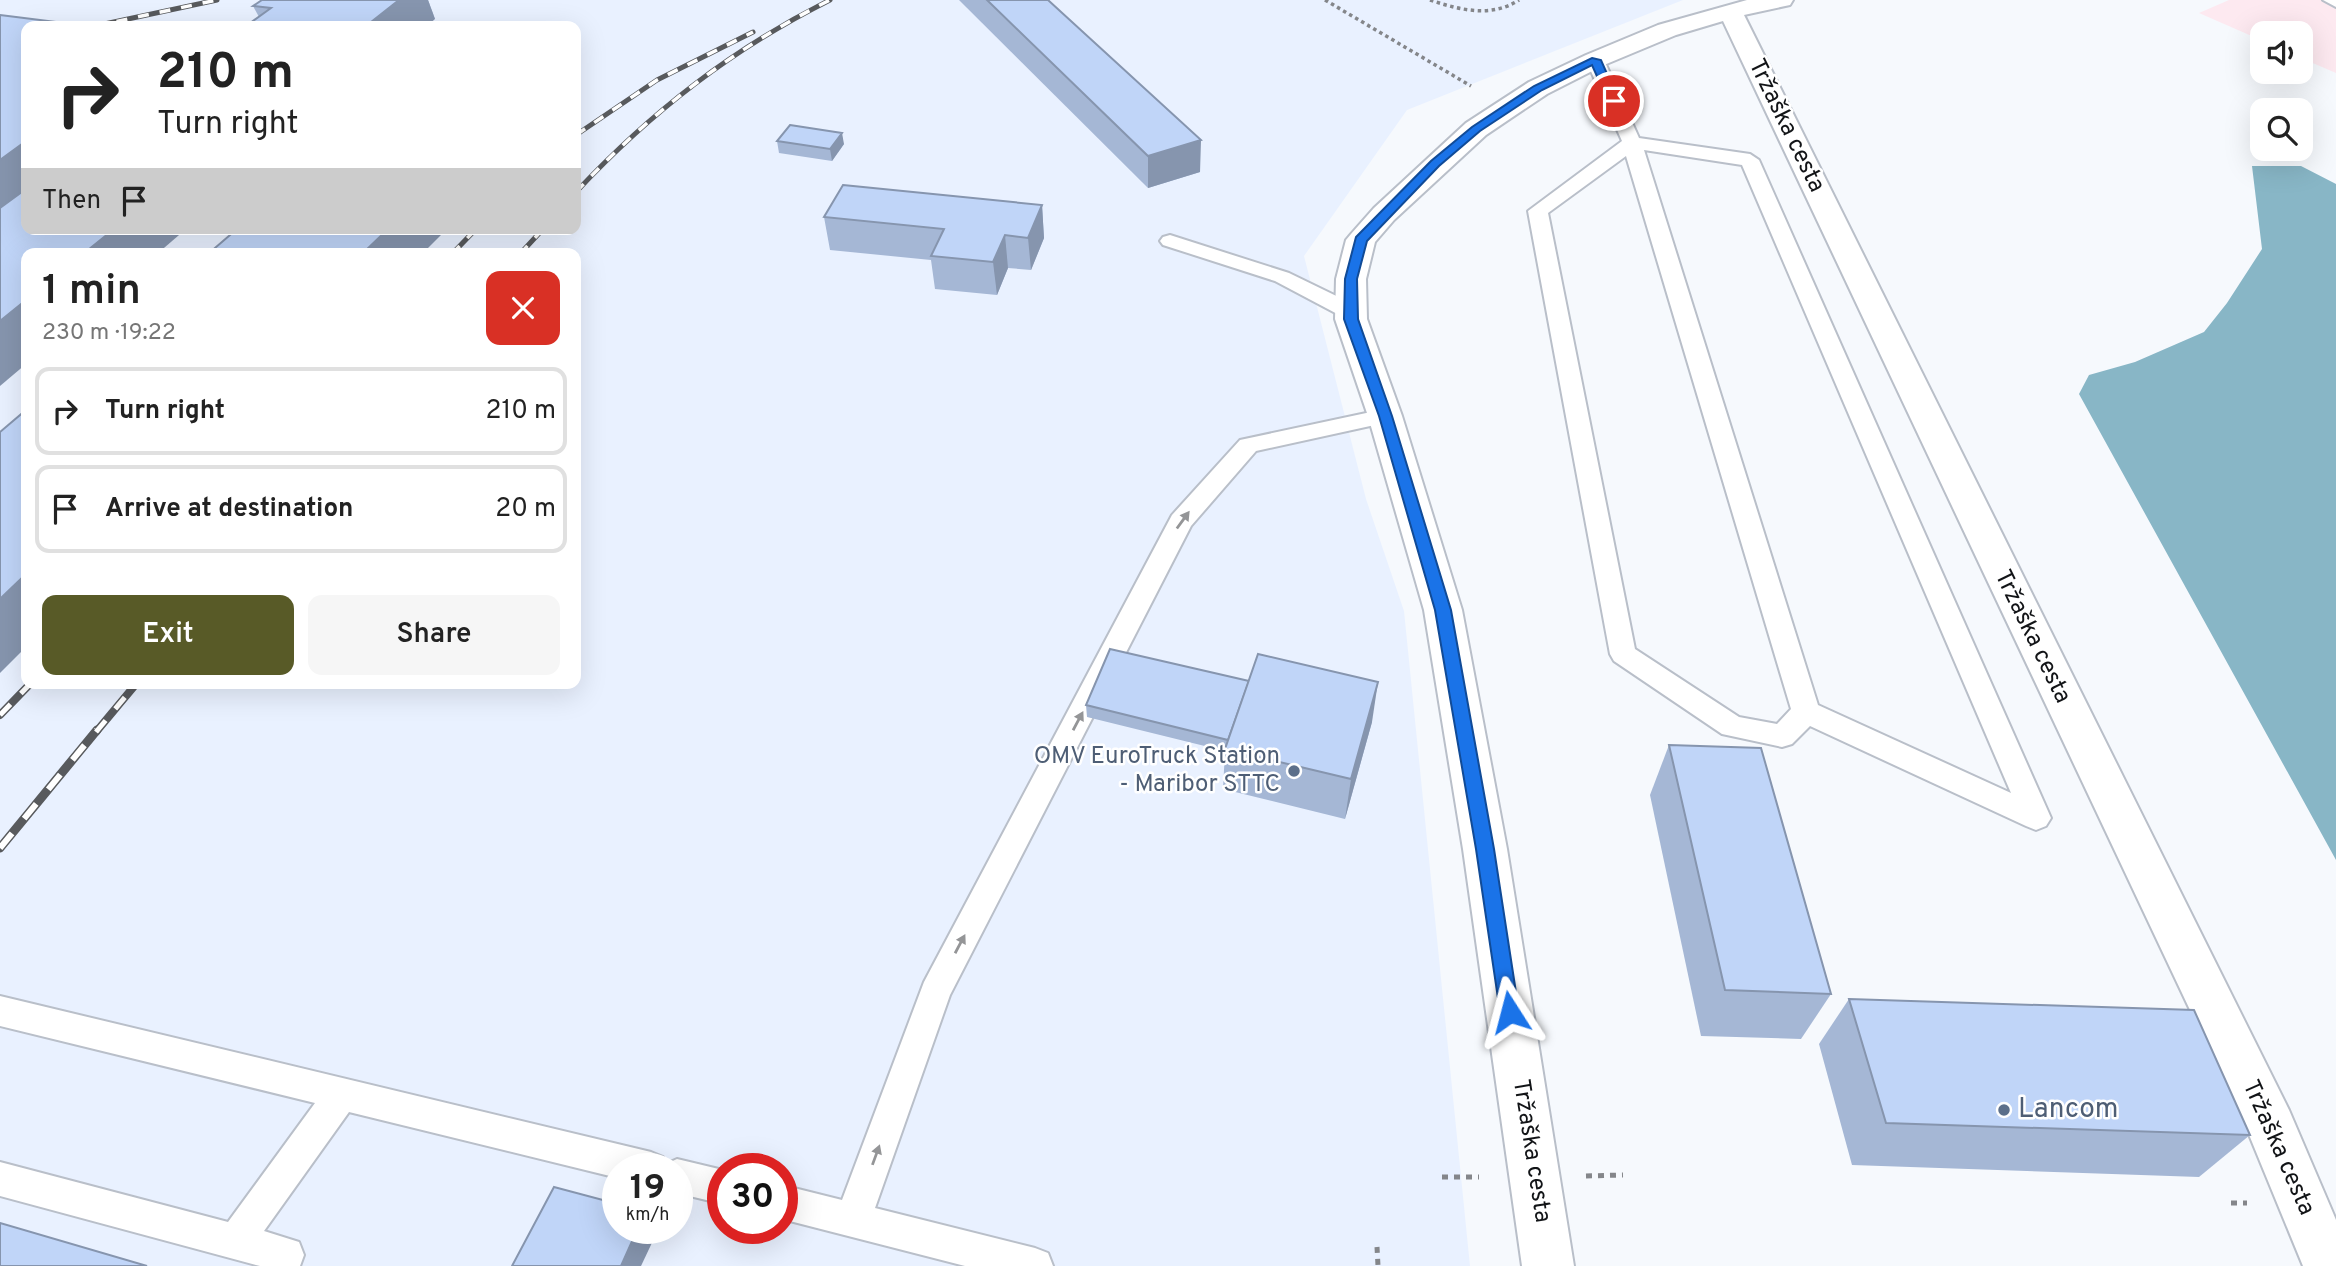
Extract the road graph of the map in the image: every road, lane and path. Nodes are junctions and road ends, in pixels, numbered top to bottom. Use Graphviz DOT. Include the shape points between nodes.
graph roads {
  1 [pos="1325,0"];
  2 [pos="1430,0"];
  3 [pos="1519,0"];
  4 [pos="1781,0"];
  5 [pos="2331,0"];
  6 [pos="2336,2"];
  7 [pos="1730,11"];
  8 [pos="1595,60"];
  9 [pos="1508,108"];
  10 [pos="1632,143"];
  11 [pos="1170,241"];
  12 [pos="1351,312"];
  13 [pos="1385,416"];
  14 [pos="1806,712"];
  15 [pos="0,1011"];
  16 [pos="342,1094"];
  17 [pos="602,1157"];
  18 [pos="0,1178"];
  19 [pos="798,1206"];
  20 [pos="853,1219"];
  21 [pos="236,1241"];
  22 [pos="1377,1247"];
  23 [pos="282,1266"];
  24 [pos="1035,1266"];
  25 [pos="1378,1266"];
  26 [pos="1548,1266"];
  27 [pos="2329,1266"];
  1 -- 9 [label="path"];
  2 -- 3 [label="path" via="1459,9 1489,11"];
  4 -- 7 [label="street, Tržaška cesta"];
  5 -- 6 [label="lane"];
  7 -- 8 [label="street, Tržaška cesta" via="1667,30"];
  7 -- 27 [label="street, Tržaška cesta" via="2271,1127"];
  8 -- 9 [label="street, Tržaška cesta"];
  8 -- 10 [label="lane"];
  9 -- 12 [label="street, Tržaška cesta" via="1435,164 1361,240 1351,279"];
  10 -- 14 [label="lane"];
  10 -- 14 [label="lane" via="1538,211 1623,654 1732,726 1782,736"];
  10 -- 14 [label="lane" via="1750,160 2036,818"];
  11 -- 12 [label="lane" via="1282,277"];
  12 -- 13 [label="street, Tržaška cesta"];
  20 -- 13 [label="lane, one-way" via="935,992 1181,521 1248,445"];
  13 -- 26 [label="street, Tržaška cesta" via="1443,610 1485,849"];
  15 -- 16 [label="lane"];
  16 -- 17 [label="lane"];
  16 -- 21 [label="lane"];
  18 -- 21 [label="lane"];
  19 -- 20 [label="lane"];
  20 -- 24 [label="lane"];
  21 -- 23 [label="lane" via="286,1255"];
  22 -- 25 [label="path"];
}
